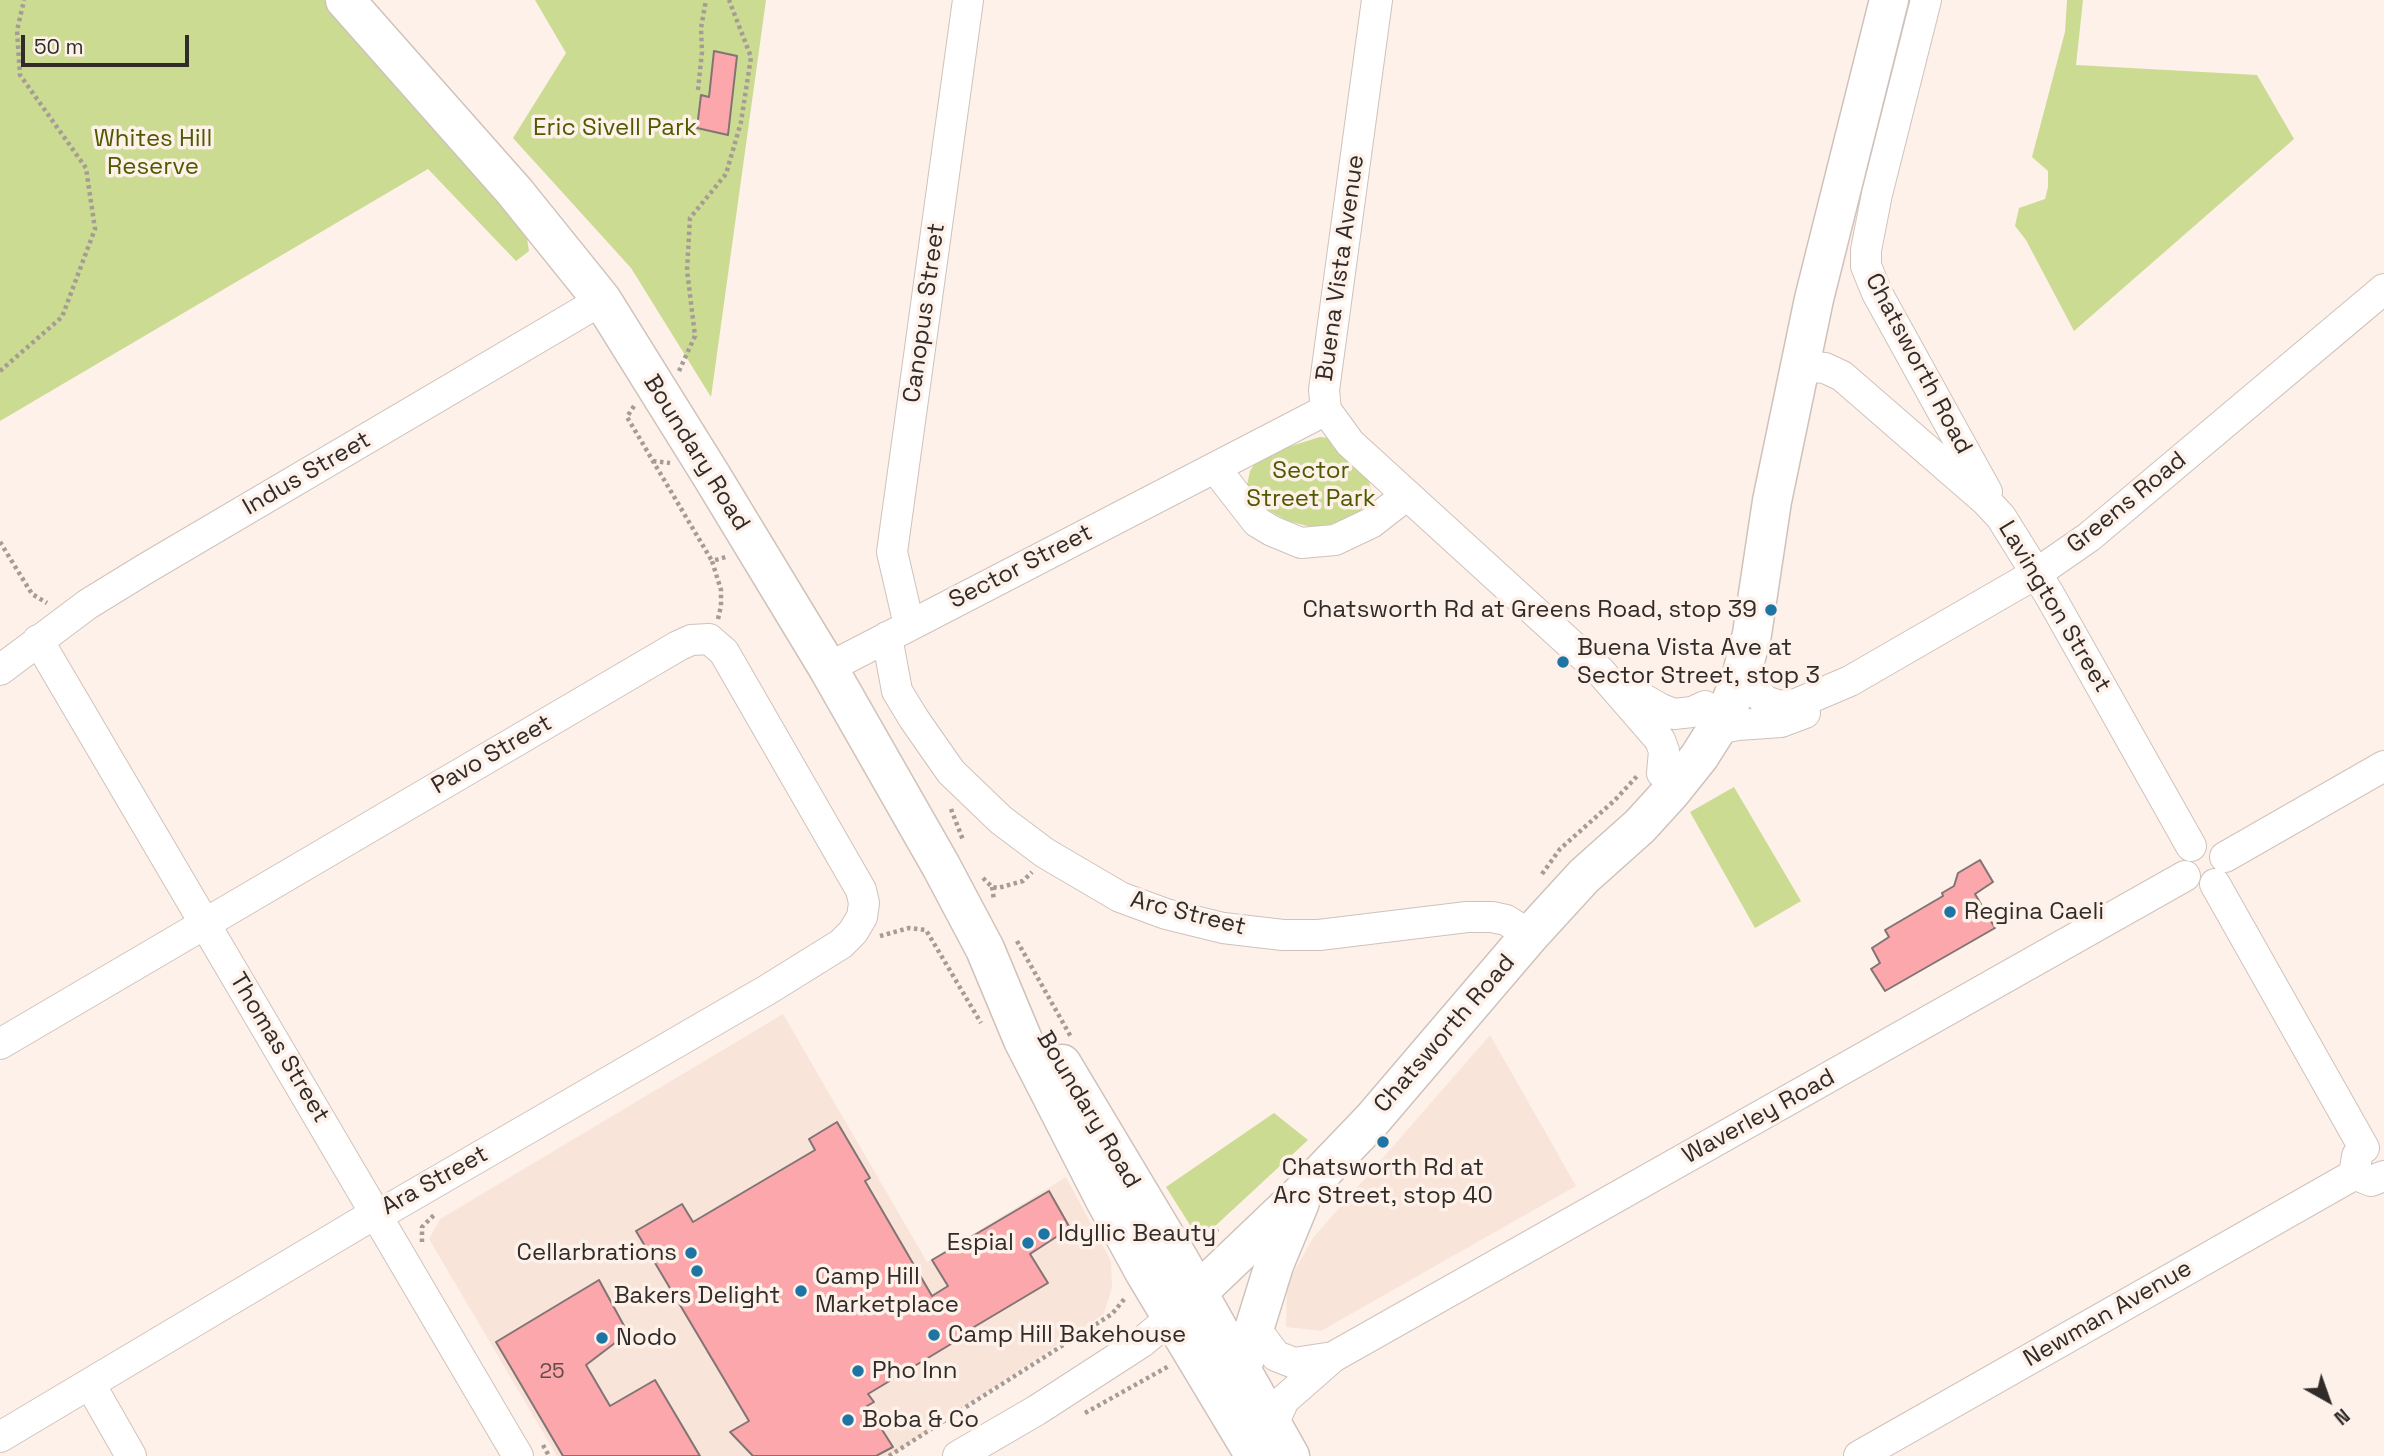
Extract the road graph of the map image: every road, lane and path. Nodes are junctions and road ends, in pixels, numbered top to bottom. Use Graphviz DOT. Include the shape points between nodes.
graph roads {
  1 [pos="24,0"];
  2 [pos="345,0"];
  3 [pos="706,0"];
  4 [pos="729,0"];
  5 [pos="968,0"];
  6 [pos="1377,0"];
  7 [pos="1889,0"];
  8 [pos="1926,0"];
  9 [pos="698,90"];
  10 [pos="2384,289"];
  11 [pos="602,300"];
  12 [pos="1800,366"];
  13 [pos="0,371"];
  14 [pos="657,389"];
  15 [pos="1326,410"];
  16 [pos="1215,468"];
  17 [pos="1408,495"];
  18 [pos="1772,501"];
  19 [pos="2001,516"];
  20 [pos="0,542"];
  21 [pos="731,560"];
  22 [pos="712,561"];
  23 [pos="2037,573"];
  24 [pos="898,631"];
  25 [pos="709,639"];
  26 [pos="23,651"];
  27 [pos="828,668"];
  28 [pos="1744,668"];
  29 [pos="1601,671"];
  30 [pos="1846,684"];
  31 [pos="1711,718"];
  32 [pos="2384,766"];
  33 [pos="1653,771"];
  34 [pos="2191,846"];
  35 [pos="1045,853"];
  36 [pos="2220,871"];
  37 [pos="979,873"];
  38 [pos="1584,876"];
  39 [pos="2185,876"];
  40 [pos="1538,880"];
  41 [pos="992,887"];
  42 [pos="997,908"];
  43 [pos="205,923"];
  44 [pos="866,929"];
  45 [pos="1530,935"];
  46 [pos="998,940"];
  47 [pos="985,1030"];
  48 [pos="1073,1040"];
  49 [pos="0,1044"];
  50 [pos="2376,1168"];
  51 [pos="1304,1191"];
  52 [pos="439,1209"];
  53 [pos="377,1214"];
  54 [pos="1223,1225"];
  55 [pos="1192,1233"];
  56 [pos="422,1245"];
  57 [pos="1128,1287"];
  58 [pos="1185,1304"];
  59 [pos="1255,1328"];
  60 [pos="1333,1357"];
  61 [pos="1172,1364"];
  62 [pos="1242,1368"];
  63 [pos="90,1384"];
  64 [pos="1081,1415"];
  65 [pos="0,1437"];
  66 [pos="1273,1445"];
  67 [pos="530,1450"];
  68 [pos="131,1456"];
  69 [pos="550,1456"];
  70 [pos="889,1456"];
  71 [pos="958,1456"];
  72 [pos="1859,1456"];
  1 -- 13 [label="path" via="18,31 20,75 86,168 95,229 62,317"];
  2 -- 11 [label="main road, Boundary Road"];
  3 -- 9 [label="path"];
  4 -- 14 [label="path" via="751,57 741,122 726,174 690,218 687,270 695,336 676,377"];
  5 -- 24 [label="street, Canopus Street" via="892,552"];
  6 -- 15 [label="street, Buena Vista Avenue" via="1324,390"];
  7 -- 12 [label="main road, Chatsworth Road"];
  8 -- 19 [label="street, Chatsworth Road" via="1877,194 1866,266"];
  10 -- 23 [label="street, Greens Road" via="2089,537"];
  11 -- 14 [label="main road, Boundary Road"];
  11 -- 26 [label="street, Indus Street" via="145,569"];
  12 -- 18 [label="main road, Chatsworth Road"];
  12 -- 19 [label="street, Lavington Street" via="1825,368 1842,376"];
  14 -- 22 [label="path" via="627,417"];
  14 -- 27 [label="main road, Boundary Road"];
  15 -- 16 [label="street, Sector Street"];
  15 -- 17 [label="street, Buena Vista Avenue" via="1350,443"];
  16 -- 17 [label="street" via="1257,522 1301,543 1335,540 1371,523"];
  16 -- 24 [label="street, Sector Street"];
  17 -- 29 [label="street, Buena Vista Avenue"];
  18 -- 28 [label="main road, Chatsworth Road"];
  18 -- 31 [label="main road, Chatsworth Road" via="1738,593 1715,679"];
  19 -- 23 [label="street, Lavington Street"];
  20 -- 26 [label="path" via="32,594 46,600"];
  21 -- 22 [label="path" via="723,556"];
  22 -- 25 [label="path" via="721,606"];
  23 -- 30 [label="street, Greens Road"];
  23 -- 34 [label="street, Lavington Street"];
  24 -- 27 [label="street, Sector Street"];
  24 -- 35 [label="street, Arc Street" via="897,691 914,719 951,772 1001,820"];
  25 -- 43 [label="street, Pavo Street" via="678,646"];
  25 -- 44 [label="street" via="724,652 861,890"];
  26 -- 43 [label="street, Thomas Street"];
  27 -- 46 [label="main road, Boundary Road" via="941,866"];
  28 -- 30 [label="street, Greens Road" via="1755,691 1776,705 1796,704"];
  28 -- 31 [label="main road, Chatsworth Road" via="1732,701"];
  29 -- 31 [label="street, Buena Vista Avenue" via="1670,713"];
  29 -- 33 [label="street, Buena Vista Avenue" via="1660,740 1664,751"];
  30 -- 31 [label="street, Greens Road" via="1788,720 1738,725"];
  31 -- 33 [label="main road, Chatsworth Road"];
  31 -- 38 [label="main road, Chatsworth Road" via="1685,775 1645,821"];
  32 -- 36 [label="street"];
  33 -- 38 [label="main road, Chatsworth Road"];
  33 -- 40 [label="path" via="1560,849"];
  34 -- 36 [label="street" via="2206,842 2220,849"];
  34 -- 39 [label="street" via="2182,861"];
  35 -- 41 [label="path" via="1023,881"];
  35 -- 45 [label="street, Arc Street" via="1120,897 1223,928 1319,935 1492,917"];
  36 -- 39 [label="street" via="2200,887"];
  36 -- 50 [label="street"];
  37 -- 41 [label="path"];
  38 -- 45 [label="main road, Chatsworth Road"];
  39 -- 60 [label="street, Waverley Road"];
  41 -- 42 [label="path"];
  43 -- 49 [label="street, Pavo Street"];
  43 -- 53 [label="street, Thomas Street"];
  44 -- 47 [label="path" via="926,930"];
  44 -- 53 [label="street, Ara Street" via="853,932 767,990"];
  45 -- 51 [label="main road, Chatsworth Road" via="1372,1120"];
  46 -- 48 [label="path"];
  46 -- 58 [label="main road, Boundary Road" via="1024,1040 1111,1212"];
  50 -- 72 [label="street, Newman Avenue"];
  51 -- 58 [label="main road, Chatsworth Road"];
  51 -- 59 [label="main road, Chatsworth Road"];
  52 -- 56 [label="path" via="422,1227"];
  53 -- 63 [label="street, Ara Street"];
  53 -- 67 [label="street, Thomas Street"];
  54 -- 55 [label="path" via="1198,1236"];
  57 -- 70 [label="path" via="1122,1306 1112,1314"];
  58 -- 62 [label="main road, Boundary Road"];
  58 -- 66 [label="main road, Boundary Road"];
  58 -- 71 [label="street" via="1130,1350"];
  59 -- 60 [label="street, Waverley Road" via="1276,1356 1294,1363"];
  59 -- 62 [label="main road, Chatsworth Road"];
  60 -- 66 [label="street, Waverley Road" via="1284,1400"];
  61 -- 64 [label="path"];
  62 -- 66 [label="main road, Boundary Road"];
  63 -- 65 [label="street, Ara Street"];
  63 -- 68 [label="street"];
  67 -- 69 [label="path"];
}
